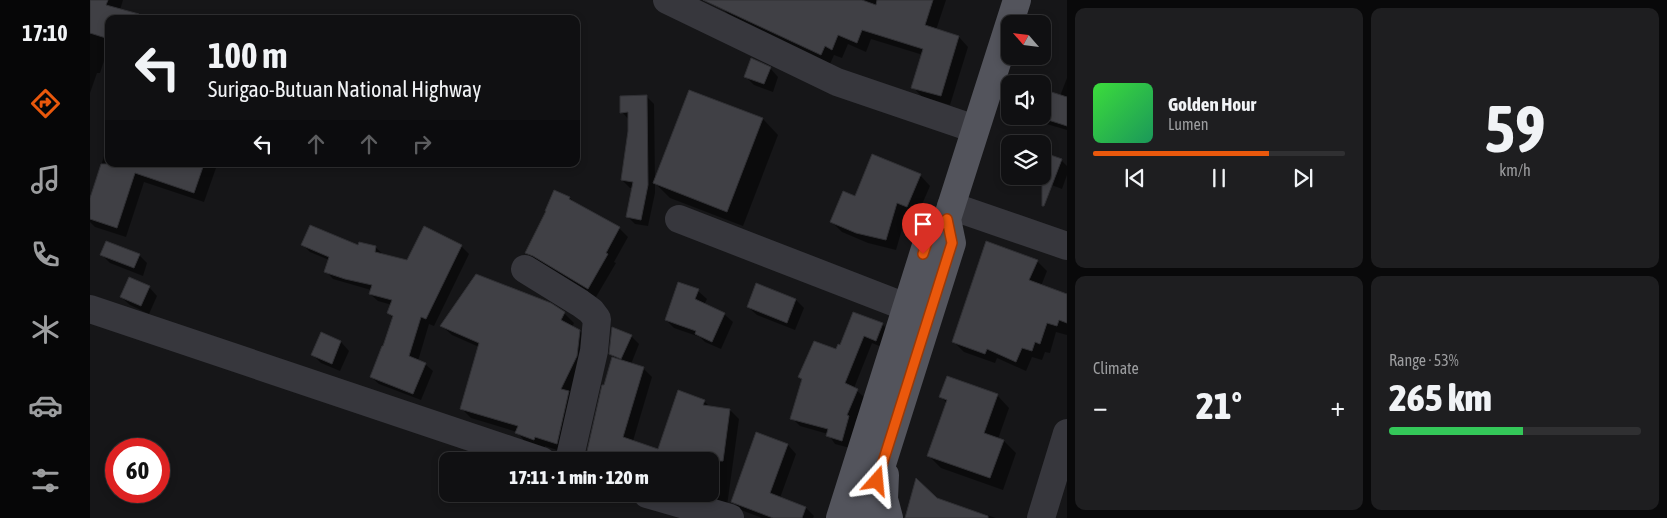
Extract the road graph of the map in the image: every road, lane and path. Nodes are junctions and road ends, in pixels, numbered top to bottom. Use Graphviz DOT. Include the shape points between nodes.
graph roads {
  1 [pos="667,0"];
  2 [pos="1017,0"];
  3 [pos="975,129"];
  4 [pos="949,213"];
  5 [pos="679,219"];
  6 [pos="1067,246"];
  7 [pos="525,268"];
  8 [pos="906,307"];
  9 [pos="90,309"];
  10 [pos="1067,433"];
  11 [pos="886,451"];
  12 [pos="515,452"];
  13 [pos="571,452"];
  14 [pos="675,502"];
  15 [pos="730,518"];
  16 [pos="840,518"];
  17 [pos="865,518"];
  18 [pos="889,518"];
  19 [pos="1041,518"];
  1 -- 3 [label="street" via="837,82"];
  2 -- 3 [label="main road"];
  3 -- 4 [label="main road"];
  4 -- 6 [label="street"];
  4 -- 8 [label="main road" via="929,236"];
  4 -- 11 [label="main road" via="952,243"];
  5 -- 8 [label="street"];
  7 -- 13 [label="street" via="580,303 597,320 594,351"];
  8 -- 16 [label="main road"];
  9 -- 12 [label="street"];
  10 -- 19 [label="street"];
  11 -- 17 [label="main road"];
  11 -- 18 [label="main road" via="884,499"];
  14 -- 15 [label="street"];
}
